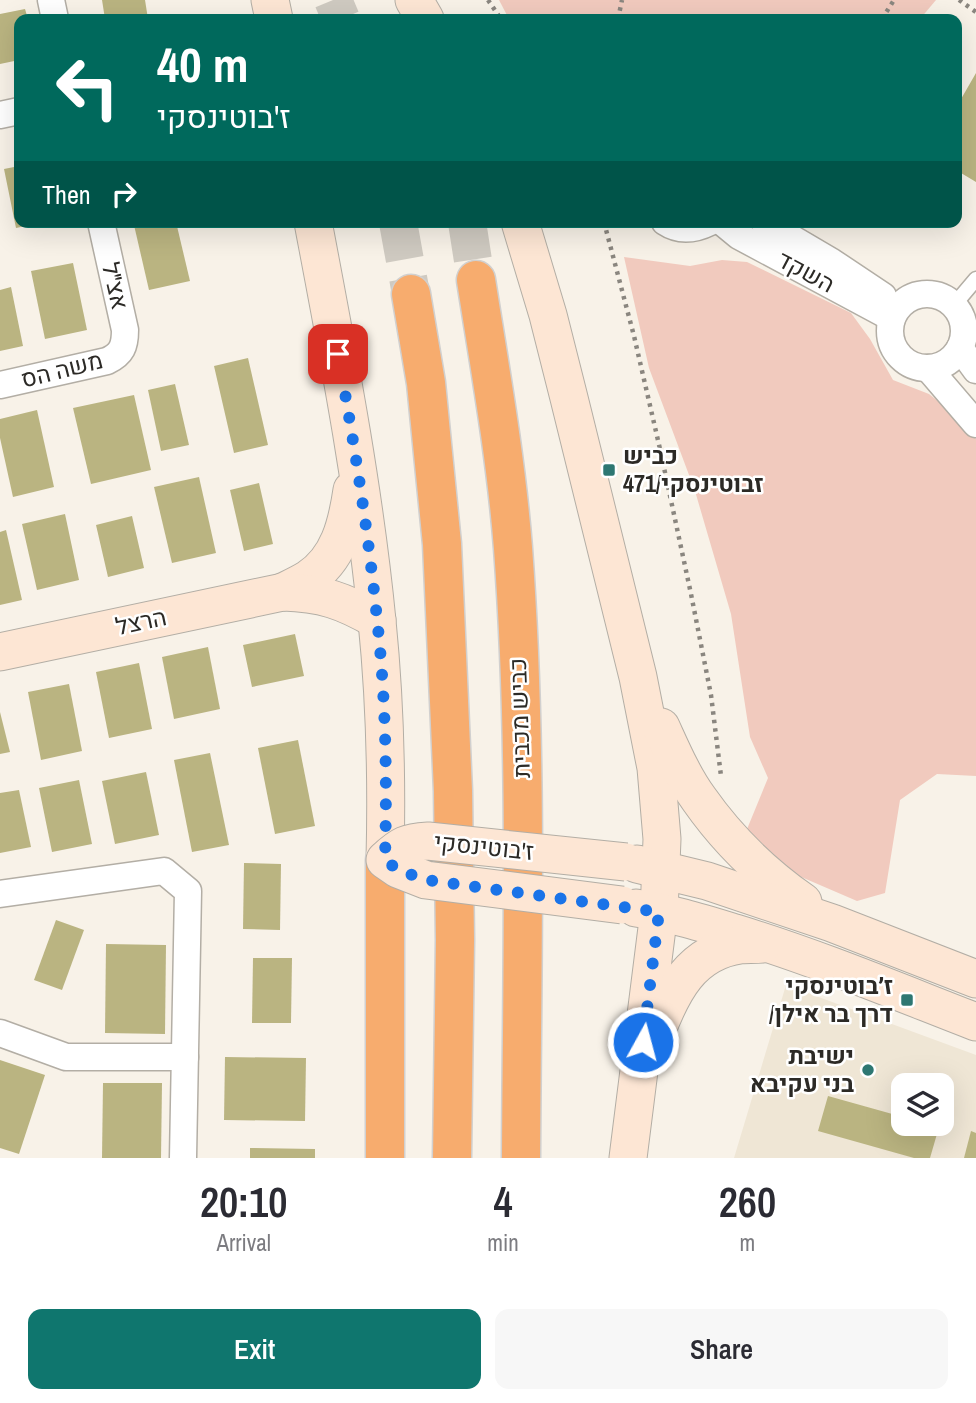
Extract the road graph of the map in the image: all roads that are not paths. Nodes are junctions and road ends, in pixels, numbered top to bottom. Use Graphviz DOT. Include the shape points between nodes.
graph roads {
  1 [pos="101,228"];
  2 [pos="314,228"];
  3 [pos="522,228"];
  4 [pos="729,228"];
  5 [pos="774,228"];
  6 [pos="976,279"];
  7 [pos="476,280"];
  8 [pos="411,294"];
  9 [pos="954,305"];
  10 [pos="896,312"];
  11 [pos="960,348"];
  12 [pos="121,350"];
  13 [pos="928,368"];
  14 [pos="976,370"];
  15 [pos="0,385"];
  16 [pos="976,424"];
  17 [pos="356,455"];
  18 [pos="283,592"];
  19 [pos="377,620"];
  20 [pos="0,652"];
  21 [pos="638,677"];
  22 [pos="385,860"];
  23 [pos="662,869"];
  24 [pos="0,894"];
  25 [pos="659,912"];
  26 [pos="832,923"];
  27 [pos="770,944"];
  28 [pos="959,968"];
  29 [pos="976,979"];
  30 [pos="976,1022"];
  31 [pos="0,1034"];
  32 [pos="185,1058"];
  33 [pos="637,1094"];
  34 [pos="385,1147"];
  35 [pos="183,1158"];
  36 [pos="452,1158"];
  37 [pos="521,1158"];
  38 [pos="628,1158"];
  1 -- 12 [label="street, אצ\"ל" via="125,330"];
  2 -- 17 [label="main road"];
  3 -- 21 [label="main road" via="548,315"];
  4 -- 10 [label="street, השקד"];
  5 -- 10 [label="street, השקד" via="841,268"];
  6 -- 9 [label="lane"];
  7 -- 37 [label="highway, כביש מכבית" via="502,443 520,678"];
  8 -- 36 [label="highway" via="426,383 443,557 453,790"];
  9 -- 10 [label="street" via="943,297 918,295"];
  9 -- 11 [label="street" via="963,323"];
  10 -- 13 [label="street" via="890,330 895,350 904,360"];
  11 -- 13 [label="street" via="941,366"];
  11 -- 14 [label="street"];
  12 -- 15 [label="street, משה הס" via="107,361"];
  13 -- 16 [label="street"];
  17 -- 18 [label="main road" via="350,504 333,555 323,568"];
  17 -- 19 [label="main road"];
  18 -- 19 [label="main road" via="322,595"];
  18 -- 20 [label="main road, הרצל"];
  19 -- 22 [label="main road" via="384,723"];
  21 -- 23 [label="main road" via="656,768"];
  21 -- 26 [label="main road" via="698,798 757,866"];
  22 -- 23 [label="main road, ז'בוטינסקי, bridge" via="411,842 428,841"];
  22 -- 25 [label="main road, ז'בוטינסקי, bridge" via="426,880"];
  22 -- 34 [label="highway"];
  23 -- 25 [label="main road"];
  23 -- 26 [label="main road, ז'בוטינסקי"];
  24 -- 32 [label="street" via="164,872 188,891"];
  25 -- 27 [label="main road, ז'בוטינסקי"];
  25 -- 33 [label="main road"];
  26 -- 28 [label="main road, ז'בוטינסקי"];
  27 -- 30 [label="main road, ז'בוטינסקי"];
  27 -- 33 [label="main road" via="724,950 697,962 682,978 666,1007"];
  28 -- 29 [label="main road, ז'בוטינסקי"];
  31 -- 32 [label="street" via="66,1057"];
  32 -- 35 [label="street"];
  33 -- 38 [label="main road"];
}
